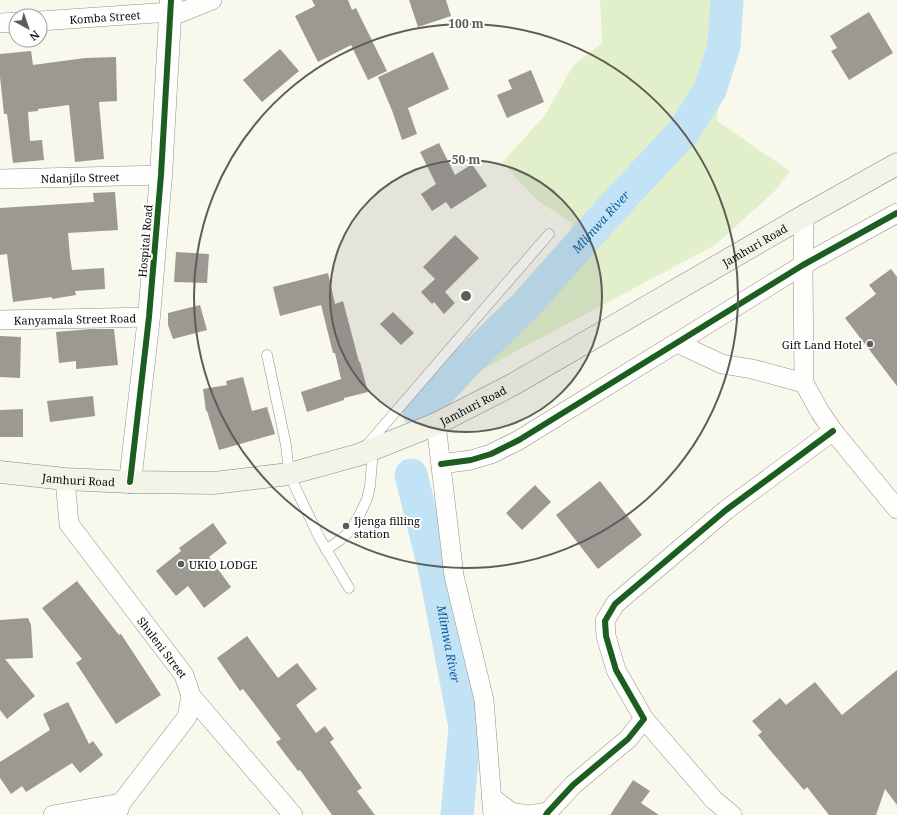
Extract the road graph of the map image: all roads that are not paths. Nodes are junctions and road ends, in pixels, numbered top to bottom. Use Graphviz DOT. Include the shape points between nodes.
graph roads {
  1 [pos="212,0"];
  2 [pos="170,10"];
  3 [pos="48,20"];
  4 [pos="897,164"];
  5 [pos="161,175"];
  6 [pos="0,179"];
  7 [pos="897,213"];
  8 [pos="804,216"];
  9 [pos="549,234"];
  10 [pos="803,265"];
  11 [pos="150,317"];
  12 [pos="0,320"];
  13 [pos="677,343"];
  14 [pos="267,355"];
  15 [pos="804,383"];
  16 [pos="436,424"];
  17 [pos="833,431"];
  18 [pos="366,452"];
  19 [pos="441,464"];
  20 [pos="0,472"];
  21 [pos="289,474"];
  22 [pos="65,479"];
  23 [pos="130,482"];
  24 [pos="897,509"];
  25 [pos="326,550"];
  26 [pos="349,588"];
  27 [pos="191,696"];
  28 [pos="644,720"];
  29 [pos="492,806"];
  30 [pos="119,809"];
  31 [pos="547,814"];
  32 [pos="52,815"];
  33 [pos="293,815"];
  34 [pos="732,815"];
  1 -- 2 [label="street, Komba Street"];
  2 -- 3 [label="street, Komba Street"];
  2 -- 5 [label="street, Hospital Road"];
  4 -- 8 [label="main road, Jamhuri Road"];
  5 -- 6 [label="street, Ndanjílo Street"];
  5 -- 11 [label="street, Hospital Road"];
  7 -- 10 [label="street"];
  8 -- 10 [label="street"];
  8 -- 16 [label="main road, Jamhuri Road" via="512,384"];
  9 -- 18 [label="lane"];
  10 -- 13 [label="street"];
  10 -- 15 [label="street"];
  11 -- 12 [label="street, Kanyamala Street Road"];
  11 -- 23 [label="street, Hospital Road"];
  13 -- 15 [label="street" via="722,364"];
  13 -- 19 [label="street" via="519,440 491,454"];
  14 -- 21 [label="lane" via="286,445"];
  15 -- 17 [label="street"];
  16 -- 18 [label="main road, Jamhuri Road"];
  16 -- 19 [label="street"];
  17 -- 24 [label="street"];
  17 -- 28 [label="street" via="726,510 615,604 605,621 606,636 616,670"];
  18 -- 21 [label="main road, Jamhuri Road"];
  18 -- 25 [label="lane" via="370,486 365,504 350,531"];
  19 -- 29 [label="street" via="454,576 484,700"];
  20 -- 22 [label="main road, Jamhuri Road"];
  21 -- 23 [label="main road, Jamhuri Road" via="214,483"];
  21 -- 25 [label="lane"];
  22 -- 23 [label="main road, Jamhuri Road"];
  22 -- 27 [label="street, Shuleni Street" via="69,524 184,674"];
  25 -- 26 [label="lane"];
  27 -- 30 [label="street, Shuleni Street" via="187,716"];
  27 -- 33 [label="street"];
  28 -- 31 [label="street" via="628,739 573,785"];
  28 -- 34 [label="street" via="714,800"];
  29 -- 31 [label="street" via="529,815"];
  30 -- 32 [label="street"];
}
